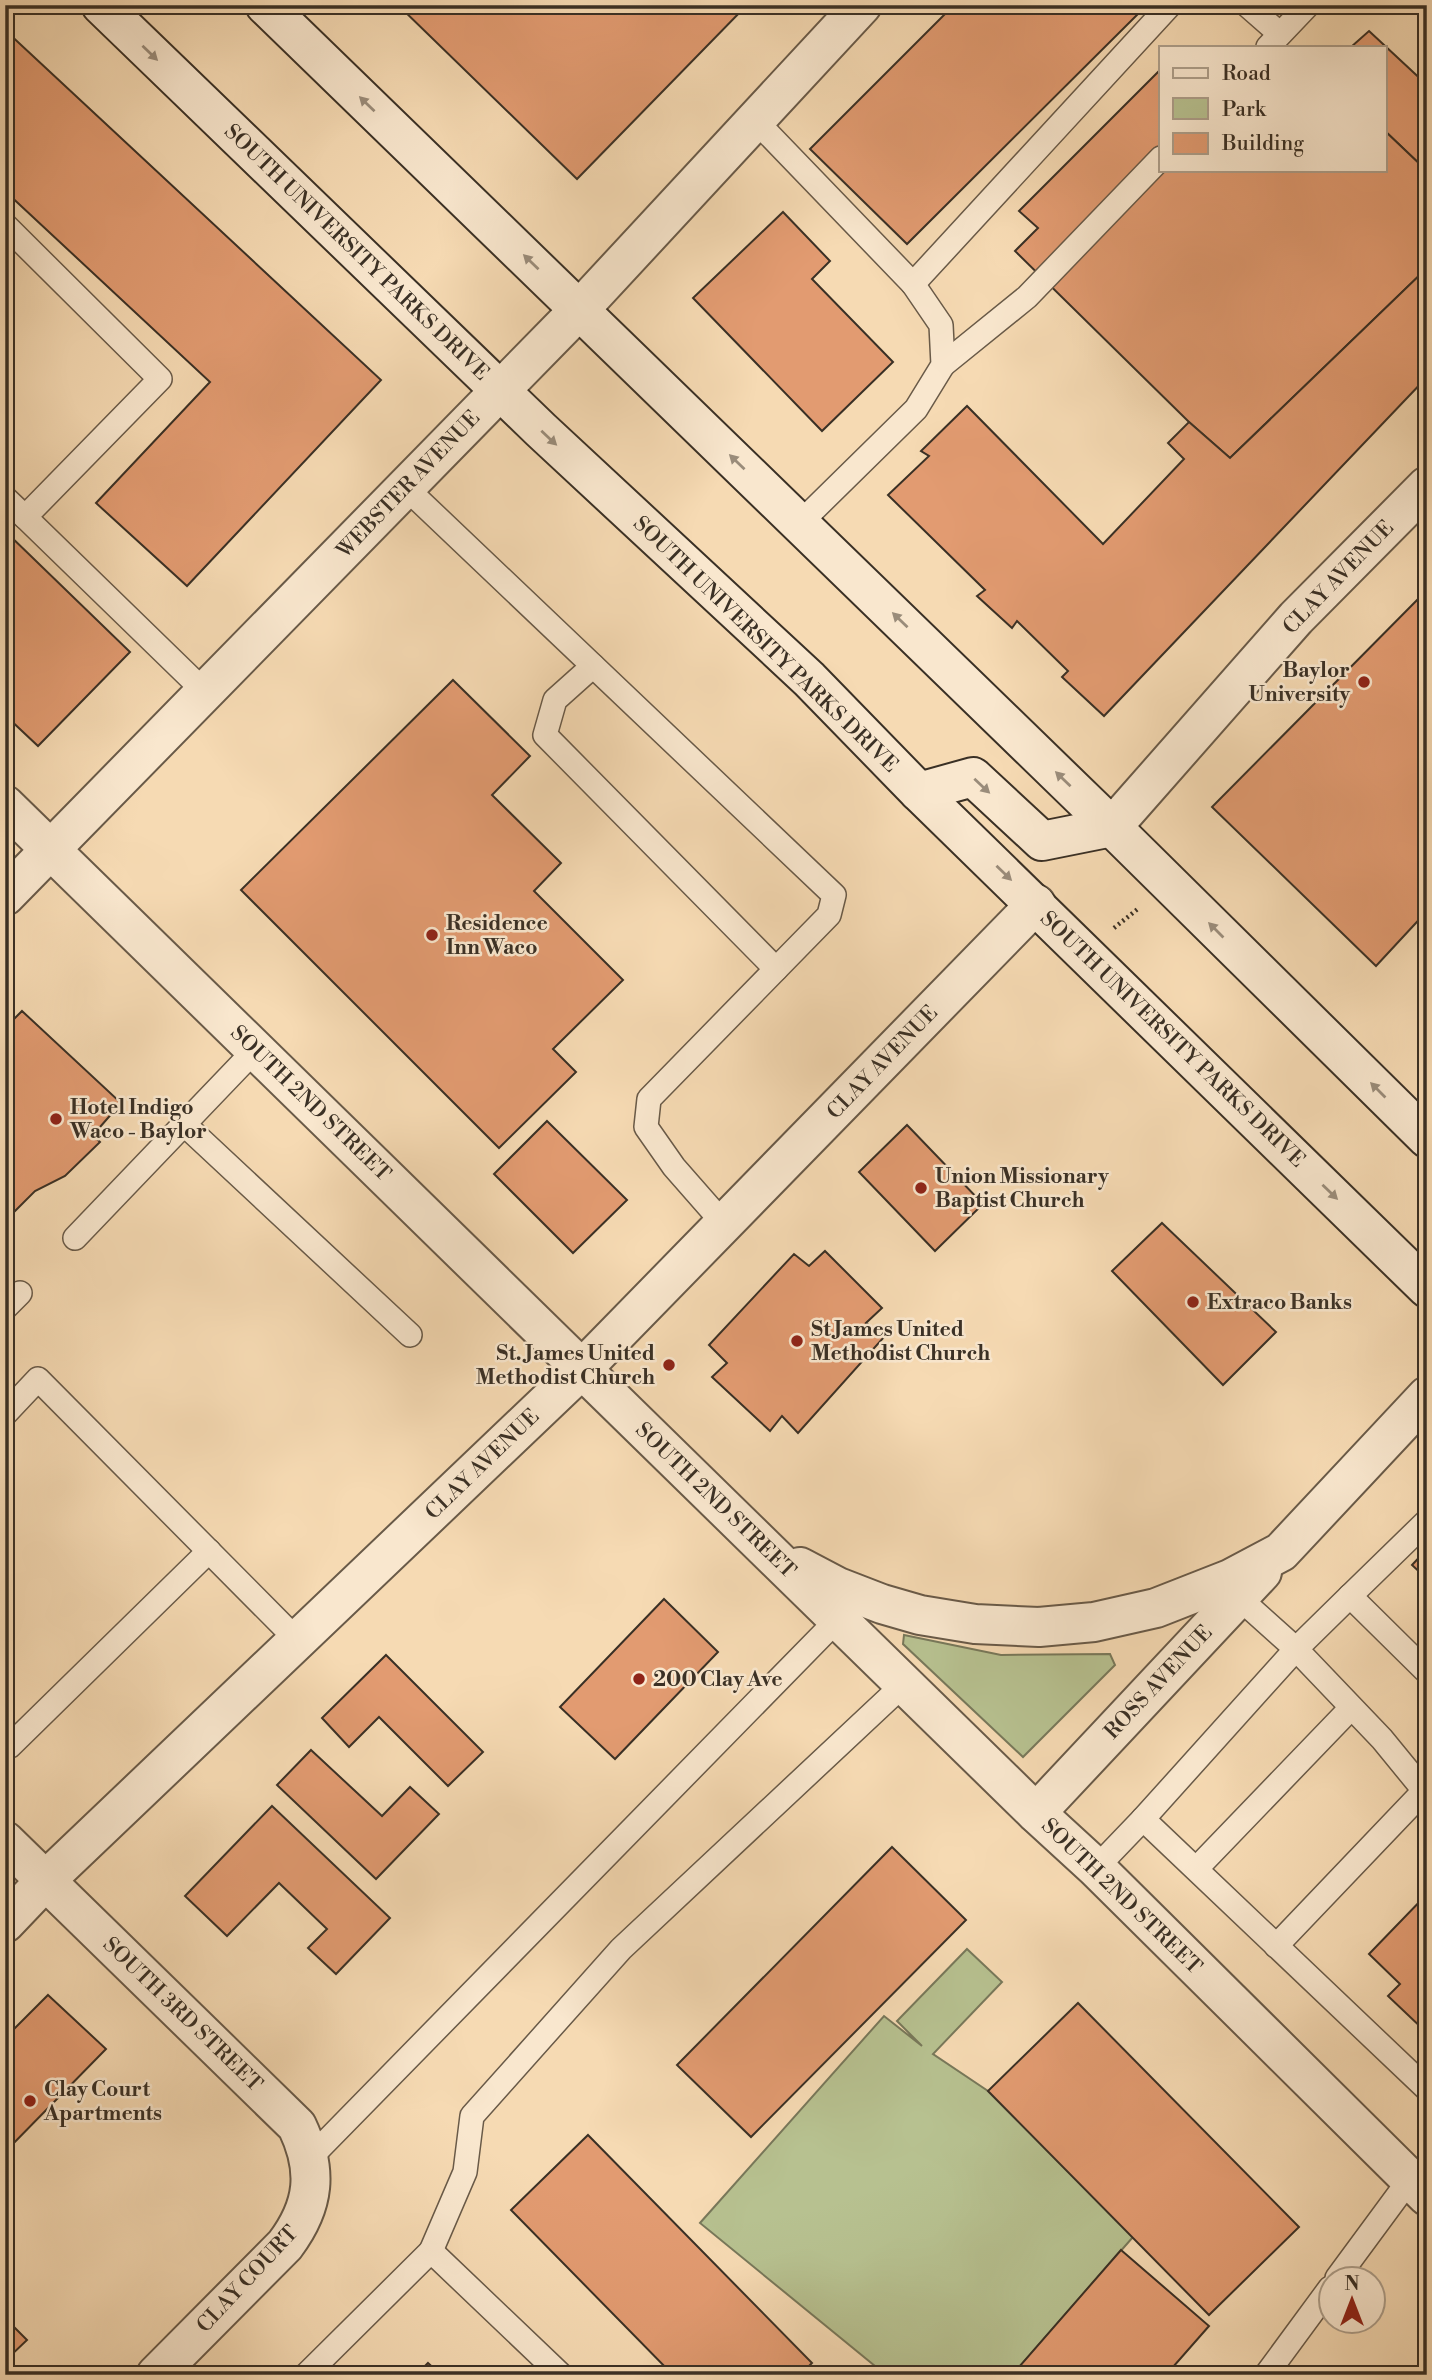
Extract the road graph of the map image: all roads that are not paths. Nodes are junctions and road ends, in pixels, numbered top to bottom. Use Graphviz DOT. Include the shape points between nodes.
graph roads {
  1 [pos="102,5"];
  2 [pos="265,5"];
  3 [pos="862,5"];
  4 [pos="1170,5"];
  5 [pos="1247,5"];
  6 [pos="1308,5"];
  7 [pos="1274,41"];
  8 [pos="755,120"];
  9 [pos="1159,160"];
  10 [pos="5,225"];
  11 [pos="913,284"];
  12 [pos="580,309"];
  13 [pos="943,365"];
  14 [pos="500,391"];
  15 [pos="1427,486"];
  16 [pos="405,487"];
  17 [pos="5,498"];
  18 [pos="25,517"];
  19 [pos="800,523"];
  20 [pos="593,666"];
  21 [pos="205,692"];
  22 [pos="919,792"];
  23 [pos="5,805"];
  24 [pos="1112,827"];
  25 [pos="51,849"];
  26 [pos="5,896"];
  27 [pos="1036,904"];
  28 [pos="776,969"];
  29 [pos="256,1049"];
  30 [pos="186,1125"];
  31 [pos="1427,1138"];
  32 [pos="724,1224"];
  33 [pos="75,1238"];
  34 [pos="1427,1288"];
  35 [pos="410,1335"];
  36 [pos="583,1368"];
  37 [pos="1427,1395"];
  38 [pos="5,1414"];
  39 [pos="1427,1521"];
  40 [pos="767,1550"];
  41 [pos="209,1551"];
  42 [pos="1281,1552"];
  43 [pos="1350,1596"];
  44 [pos="1238,1597"];
  45 [pos="838,1619"];
  46 [pos="298,1641"];
  47 [pos="1296,1649"];
  48 [pos="1426,1670"];
  49 [pos="904,1684"];
  50 [pos="1351,1708"];
  51 [pos="5,1741"];
  52 [pos="1425,1793"];
  53 [pos="1036,1812"];
  54 [pos="1143,1819"];
  55 [pos="5,1841"];
  56 [pos="1096,1868"];
  57 [pos="1198,1868"];
  58 [pos="46,1880"];
  59 [pos="5,1923"];
  60 [pos="1276,1946"];
  61 [pos="1427,2089"];
  62 [pos="309,2159"];
  63 [pos="1418,2188"];
  64 [pos="306,2211"];
  65 [pos="431,2251"];
  66 [pos="1350,2264"];
  67 [pos="1316,2308"];
  68 [pos="156,2375"];
  69 [pos="306,2375"];
  70 [pos="561,2375"];
  71 [pos="1266,2375"];
  1 -- 14 [label="street, SOUTH UNIVERSITY PARKS DRIVE, one-way"];
  12 -- 2 [label="street, one-way"];
  3 -- 8 [label="street, WEBSTER AVENUE"];
  4 -- 11 [label="lane"];
  5 -- 7 [label="lane"];
  6 -- 7 [label="lane"];
  8 -- 11 [label="lane"];
  8 -- 12 [label="street, WEBSTER AVENUE"];
  9 -- 13 [label="lane" via="1027,297"];
  10 -- 18 [label="lane" via="160,379"];
  11 -- 13 [label="lane" via="941,325"];
  12 -- 14 [label="street, WEBSTER AVENUE"];
  19 -- 12 [label="street, one-way"];
  13 -- 19 [label="lane" via="916,409"];
  14 -- 16 [label="street, WEBSTER AVENUE"];
  14 -- 22 [label="street, SOUTH UNIVERSITY PARKS DRIVE, one-way" via="808,679"];
  15 -- 24 [label="street, CLAY AVENUE" via="1296,618"];
  16 -- 20 [label="lane"];
  16 -- 21 [label="street, WEBSTER AVENUE"];
  17 -- 18 [label="lane"];
  18 -- 21 [label="lane"];
  24 -- 19 [label="street, one-way"];
  20 -- 28 [label="lane" via="555,701 544,735"];
  20 -- 28 [label="lane" via="834,895 829,915"];
  21 -- 25 [label="street, WEBSTER AVENUE"];
  22 -- 24 [label="street, one-way" via="973,777 1042,841"];
  22 -- 27 [label="street, SOUTH UNIVERSITY PARKS DRIVE, one-way"];
  23 -- 25 [label="street, SOUTH 2ND STREET"];
  31 -- 24 [label="street, one-way"];
  25 -- 26 [label="street, WEBSTER AVENUE"];
  25 -- 29 [label="street, SOUTH 2ND STREET"];
  27 -- 32 [label="street, CLAY AVENUE"];
  27 -- 34 [label="street, SOUTH UNIVERSITY PARKS DRIVE, one-way"];
  28 -- 32 [label="lane" via="649,1099 646,1127"];
  29 -- 30 [label="lane"];
  29 -- 36 [label="street, SOUTH 2ND STREET"];
  30 -- 33 [label="lane"];
  30 -- 35 [label="lane"];
  32 -- 36 [label="street, CLAY AVENUE"];
  36 -- 40 [label="street, SOUTH 2ND STREET"];
  36 -- 46 [label="street, CLAY AVENUE"];
  37 -- 42 [label="street, ROSS AVENUE"];
  38 -- 41 [label="lane" via="38,1379"];
  39 -- 43 [label="lane"];
  40 -- 42 [label="street" via="838,1587 920,1615 1039,1627 1094,1622 1156,1608 1230,1579"];
  40 -- 45 [label="street, SOUTH 2ND STREET"];
  41 -- 46 [label="lane"];
  41 -- 51 [label="lane" via="10,1746"];
  42 -- 44 [label="street, ROSS AVENUE"];
  43 -- 47 [label="lane"];
  43 -- 48 [label="lane"];
  44 -- 47 [label="lane"];
  44 -- 53 [label="street, ROSS AVENUE"];
  45 -- 49 [label="street, SOUTH 2ND STREET"];
  45 -- 62 [label="lane"];
  46 -- 58 [label="street, CLAY AVENUE"];
  47 -- 50 [label="lane"];
  47 -- 54 [label="lane"];
  49 -- 53 [label="street, SOUTH 2ND STREET"];
  49 -- 65 [label="lane" via="621,1949 472,2116 465,2172"];
  50 -- 52 [label="lane"];
  50 -- 57 [label="lane"];
  52 -- 60 [label="lane"];
  53 -- 56 [label="street, SOUTH 2ND STREET"];
  54 -- 56 [label="lane"];
  54 -- 57 [label="lane"];
  55 -- 58 [label="street, SOUTH 3RD STREET"];
  56 -- 63 [label="street, SOUTH 2ND STREET"];
  57 -- 60 [label="lane"];
  58 -- 59 [label="street, CLAY AVENUE"];
  58 -- 62 [label="street, SOUTH 3RD STREET" via="297,2126"];
  60 -- 61 [label="lane"];
  62 -- 64 [label="street, SOUTH 3RD STREET"];
  63 -- 66 [label="lane"];
  64 -- 68 [label="street, CLAY COURT" via="285,2245"];
  65 -- 69 [label="lane"];
  65 -- 70 [label="lane"];
  67 -- 71 [label="lane"];
}
